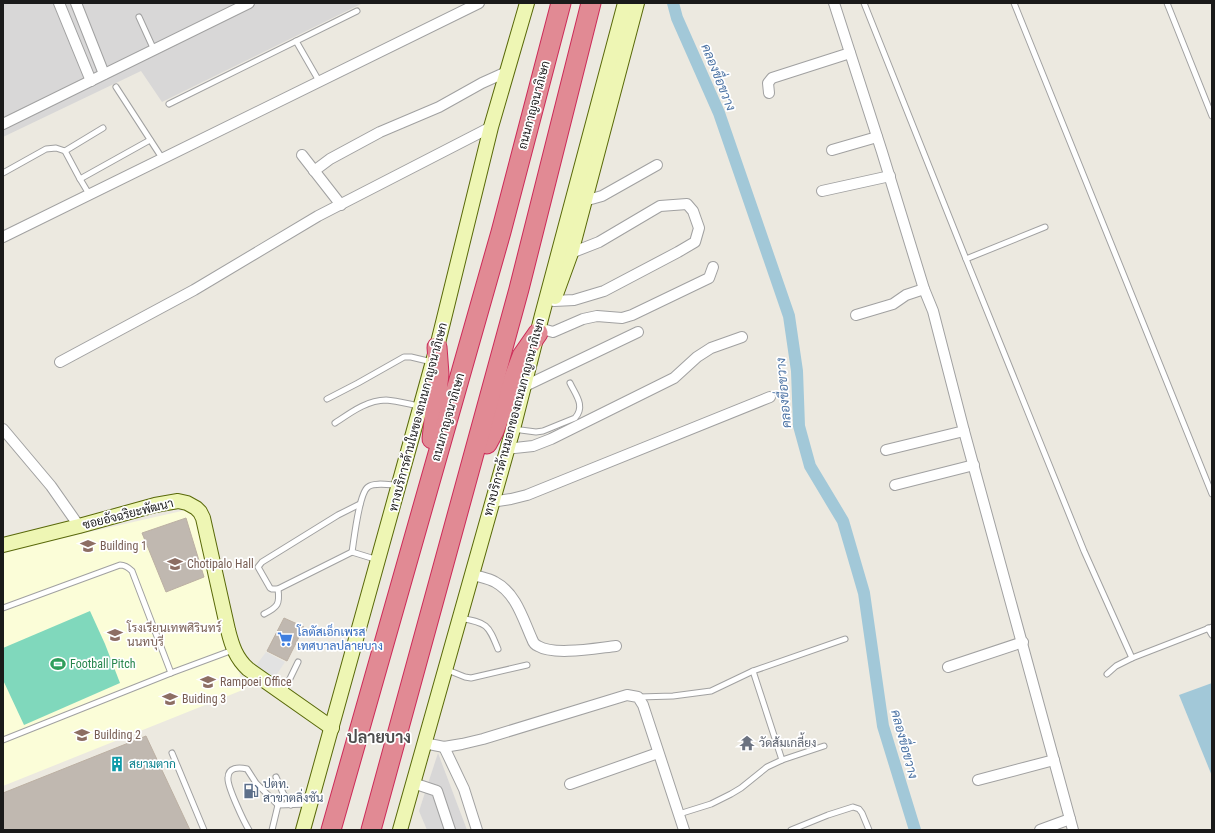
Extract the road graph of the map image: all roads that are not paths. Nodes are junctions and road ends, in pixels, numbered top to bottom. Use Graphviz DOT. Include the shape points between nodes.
graph roads {
  1 [pos="59,3"];
  2 [pos="76,3"];
  3 [pos="249,3"];
  4 [pos="479,3"];
  5 [pos="518,3"];
  6 [pos="526,3"];
  7 [pos="561,3"];
  8 [pos="591,3"];
  9 [pos="625,3"];
  10 [pos="637,3"];
  11 [pos="834,3"];
  12 [pos="864,3"];
  13 [pos="1014,3"];
  14 [pos="1167,3"];
  15 [pos="357,11"];
  16 [pos="139,17"];
  17 [pos="296,41"];
  18 [pos="154,50"];
  19 [pos="850,53"];
  20 [pos="104,74"];
  21 [pos="502,74"];
  22 [pos="90,81"];
  23 [pos="319,81"];
  24 [pos="116,87"];
  25 [pos="769,94"];
  26 [pos="498,102"];
  27 [pos="169,104"];
  28 [pos="1212,116"];
  29 [pos="3,124"];
  30 [pos="491,127"];
  31 [pos="103,128"];
  32 [pos="877,137"];
  33 [pos="150,140"];
  34 [pos="832,150"];
  35 [pos="65,151"];
  36 [pos="302,155"];
  37 [pos="162,158"];
  38 [pos="657,165"];
  39 [pos="314,171"];
  40 [pos="3,173"];
  41 [pos="890,176"];
  42 [pos="80,179"];
  43 [pos="822,190"];
  44 [pos="89,194"];
  45 [pos="584,201"];
  46 [pos="341,205"];
  47 [pos="1045,227"];
  48 [pos="3,236"];
  49 [pos="571,252"];
  50 [pos="966,259"];
  51 [pos="713,267"];
  52 [pos="924,289"];
  53 [pos="554,301"];
  54 [pos="856,315"];
  55 [pos="539,325"];
  56 [pos="638,332"];
  57 [pos="742,337"];
  58 [pos="435,355"];
  59 [pos="60,362"];
  60 [pos="570,382"];
  61 [pos="522,387"];
  62 [pos="770,397"];
  63 [pos="327,399"];
  64 [pos="421,406"];
  65 [pos="335,423"];
  66 [pos="3,428"];
  67 [pos="512,429"];
  68 [pos="964,431"];
  69 [pos="506,450"];
  70 [pos="886,450"];
  71 [pos="974,465"];
  72 [pos="469,477"];
  73 [pos="400,485"];
  74 [pos="895,485"];
  75 [pos="427,492"];
  76 [pos="1212,494"];
  77 [pos="491,502"];
  78 [pos="360,504"];
  79 [pos="79,526"];
  80 [pos="3,545"];
  81 [pos="352,552"];
  82 [pos="379,560"];
  83 [pos="471,574"];
  84 [pos="278,589"];
  85 [pos="3,608"];
  86 [pos="264,614"];
  87 [pos="459,618"];
  88 [pos="1210,628"];
  89 [pos="1212,635"];
  90 [pos="845,639"];
  91 [pos="1023,642"];
  92 [pos="616,646"];
  93 [pos="498,649"];
  94 [pos="234,650"];
  95 [pos="1132,658"];
  96 [pos="298,662"];
  97 [pos="527,665"];
  98 [pos="948,666"];
  99 [pos="445,669"];
  100 [pos="753,671"];
  101 [pos="171,673"];
  102 [pos="1106,674"];
  103 [pos="283,694"];
  104 [pos="638,697"];
  105 [pos="332,728"];
  106 [pos="3,740"];
  107 [pos="424,743"];
  108 [pos="824,746"];
  109 [pos="444,747"];
  110 [pos="172,753"];
  111 [pos="658,753"];
  112 [pos="782,760"];
  113 [pos="1054,760"];
  114 [pos="348,768"];
  115 [pos="276,777"];
  116 [pos="978,780"];
  117 [pos="413,783"];
  118 [pos="570,784"];
  119 [pos="310,804"];
  120 [pos="278,805"];
  121 [pos="291,805"];
  122 [pos="679,814"];
  123 [pos="1070,819"];
  124 [pos="204,830"];
  125 [pos="249,830"];
  126 [pos="272,830"];
  127 [pos="303,830"];
  128 [pos="321,830"];
  129 [pos="331,830"];
  130 [pos="372,830"];
  131 [pos="400,830"];
  132 [pos="450,830"];
  133 [pos="477,830"];
  134 [pos="684,830"];
  135 [pos="791,830"];
  136 [pos="869,830"];
  137 [pos="1040,830"];
  138 [pos="1073,830"];
  1 -- 22 [label="street"];
  2 -- 20 [label="street"];
  3 -- 18 [label="street"];
  4 -- 23 [label="street"];
  5 -- 21 [label="main road"];
  6 -- 26 [label="main road, ทางบริการด้านในของถนนกาญจนาภิเษก"];
  7 -- 75 [label="highway, ถนนกาญจนาภิเษก" via="501,232"];
  8 -- 72 [label="highway"];
  9 -- 55 [label="main road, ทางบริการด้านนอกของถนนกาญจนาภิเษก"];
  10 -- 45 [label="main road"];
  11 -- 19 [label="street"];
  12 -- 50 [label="lane"];
  13 -- 76 [label="lane"];
  14 -- 28 [label="lane"];
  15 -- 17 [label="lane"];
  16 -- 18 [label="lane"];
  17 -- 23 [label="lane"];
  17 -- 27 [label="lane"];
  18 -- 20 [label="street"];
  19 -- 25 [label="street" via="772,78 768,83"];
  19 -- 32 [label="street"];
  20 -- 22 [label="street"];
  21 -- 26 [label="main road"];
  21 -- 39 [label="street" via="439,107 380,132 330,159"];
  22 -- 29 [label="street"];
  23 -- 37 [label="street"];
  24 -- 33 [label="lane"];
  26 -- 30 [label="main road, ทางบริการด้านในของถนนกาญจนาภิเษก"];
  30 -- 46 [label="street"];
  30 -- 58 [label="main road, ทางบริการด้านในของถนนกาญจนาภิเษก"];
  31 -- 35 [label="lane"];
  32 -- 34 [label="street"];
  32 -- 41 [label="street"];
  33 -- 37 [label="lane"];
  33 -- 42 [label="lane"];
  35 -- 40 [label="lane" via="56,148 46,149"];
  35 -- 42 [label="lane"];
  36 -- 39 [label="street"];
  37 -- 44 [label="street"];
  38 -- 45 [label="street" via="602,196"];
  39 -- 46 [label="street"];
  41 -- 43 [label="street"];
  41 -- 52 [label="street"];
  42 -- 44 [label="lane"];
  44 -- 48 [label="street"];
  45 -- 49 [label="main road"];
  46 -- 59 [label="street" via="194,290"];
  47 -- 50 [label="lane"];
  49 -- 53 [label="main road"];
  49 -- 53 [label="street" via="599,242 660,206 687,204 699,228 695,242 604,291 574,300"];
  50 -- 95 [label="lane" via="1084,552"];
  51 -- 55 [label="street" via="709,278 632,316 597,316 553,332"];
  52 -- 54 [label="street" via="906,295 893,304"];
  52 -- 68 [label="street" via="933,311"];
  53 -- 55 [label="main road"];
  55 -- 61 [label="main road, ทางบริการด้านนอกของถนนกาญจนาภิเษก"];
  55 -- 72 [label="highway" via="522,356 494,431"];
  56 -- 61 [label="street"];
  57 -- 69 [label="street" via="711,348 674,378 551,439 533,446"];
  58 -- 63 [label="lane" via="404,357"];
  58 -- 64 [label="main road, ทางบริการด้านในของถนนกาญจนาภิเษก"];
  58 -- 75 [label="highway" via="439,374"];
  60 -- 67 [label="lane" via="581,406 575,418 543,431"];
  61 -- 67 [label="main road, ทางบริการด้านนอกของถนนกาญจนาภิเษก"];
  62 -- 77 [label="street" via="528,495"];
  64 -- 65 [label="lane" via="385,400 354,410"];
  64 -- 73 [label="main road, ทางบริการด้านในของถนนกาญจนาภิเษก"];
  66 -- 79 [label="street" via="51,486"];
  67 -- 69 [label="main road, ทางบริการด้านนอกของถนนกาญจนาภิเษก"];
  68 -- 70 [label="street"];
  68 -- 71 [label="street"];
  69 -- 77 [label="main road, ทางบริการด้านนอกของถนนกาญจนาภิเษก"];
  71 -- 74 [label="street"];
  71 -- 91 [label="street"];
  72 -- 130 [label="highway"];
  73 -- 78 [label="lane" via="373,484 364,491"];
  73 -- 82 [label="main road, ทางบริการด้านในของถนนกาญจนาภิเษก"];
  75 -- 114 [label="highway, ถนนกาญจนาภิเษก"];
  77 -- 83 [label="main road, ทางบริการด้านนอกของถนนกาญจนาภิเษก"];
  78 -- 81 [label="lane"];
  78 -- 84 [label="lane" via="262,562 259,570 270,588"];
  79 -- 80 [label="main road, ซอยอัจฉริยะพัฒนา"];
  79 -- 94 [label="main road, ซอยอัจฉริยะพัฒนา" via="178,501 196,508 203,518"];
  81 -- 82 [label="lane"];
  81 -- 84 [label="lane"];
  82 -- 105 [label="main road, ทางบริการด้านในของถนนกาญจนาภิเษก"];
  83 -- 87 [label="main road, ทางบริการด้านนอกของถนนกาญจนาภิเษก"];
  83 -- 92 [label="street" via="505,588 512,596 536,646 544,649 574,650"];
  84 -- 86 [label="lane" via="277,606"];
  85 -- 101 [label="lane" via="125,565 132,571"];
  87 -- 93 [label="lane" via="477,621 486,626"];
  87 -- 99 [label="main road, ทางบริการด้านนอกของถนนกาญจนาภิเษก"];
  88 -- 89 [label="lane"];
  88 -- 95 [label="lane"];
  90 -- 100 [label="lane"];
  91 -- 98 [label="street"];
  91 -- 113 [label="street"];
  94 -- 101 [label="lane"];
  94 -- 103 [label="main road, ซอยอัจฉริยะพัฒนา" via="238,659 248,669"];
  95 -- 102 [label="lane"];
  96 -- 103 [label="lane"];
  97 -- 99 [label="lane" via="471,678"];
  99 -- 107 [label="main road, ทางบริการด้านนอกของถนนกาญจนาภิเษก"];
  100 -- 104 [label="lane" via="711,691"];
  100 -- 112 [label="lane"];
  101 -- 106 [label="lane"];
  103 -- 105 [label="main road, ซอยอัจฉริยะพัฒนา"];
  104 -- 109 [label="street" via="627,695 483,740"];
  104 -- 111 [label="street"];
  105 -- 119 [label="main road, ทางบริการด้านในของถนนกาญจนาภิเษก"];
  107 -- 109 [label="street"];
  107 -- 117 [label="main road, ทางบริการด้านนอกของถนนกาญจนาภิเษก"];
  108 -- 112 [label="lane"];
  109 -- 133 [label="street" via="464,789"];
  110 -- 124 [label="lane"];
  111 -- 118 [label="street"];
  111 -- 122 [label="street"];
  112 -- 122 [label="lane" via="767,767 731,794 711,804"];
  113 -- 116 [label="street"];
  113 -- 123 [label="street"];
  114 -- 128 [label="highway"];
  114 -- 129 [label="highway, ถนนกาญจนาภิเษก"];
  115 -- 121 [label="lane"];
  117 -- 131 [label="main road, ทางบริการด้านนอกของถนนกาญจนาภิเษก"];
  117 -- 132 [label="street" via="437,791"];
  119 -- 121 [label="lane"];
  119 -- 127 [label="main road, ทางบริการด้านในของถนนกาญจนาภิเษก"];
  120 -- 121 [label="lane"];
  120 -- 125 [label="lane" via="246,769 236,767 231,770 228,774 228,783"];
  120 -- 126 [label="lane"];
  122 -- 134 [label="street"];
  123 -- 137 [label="street"];
  123 -- 138 [label="street"];
  135 -- 136 [label="lane" via="853,807 862,813"];
}
